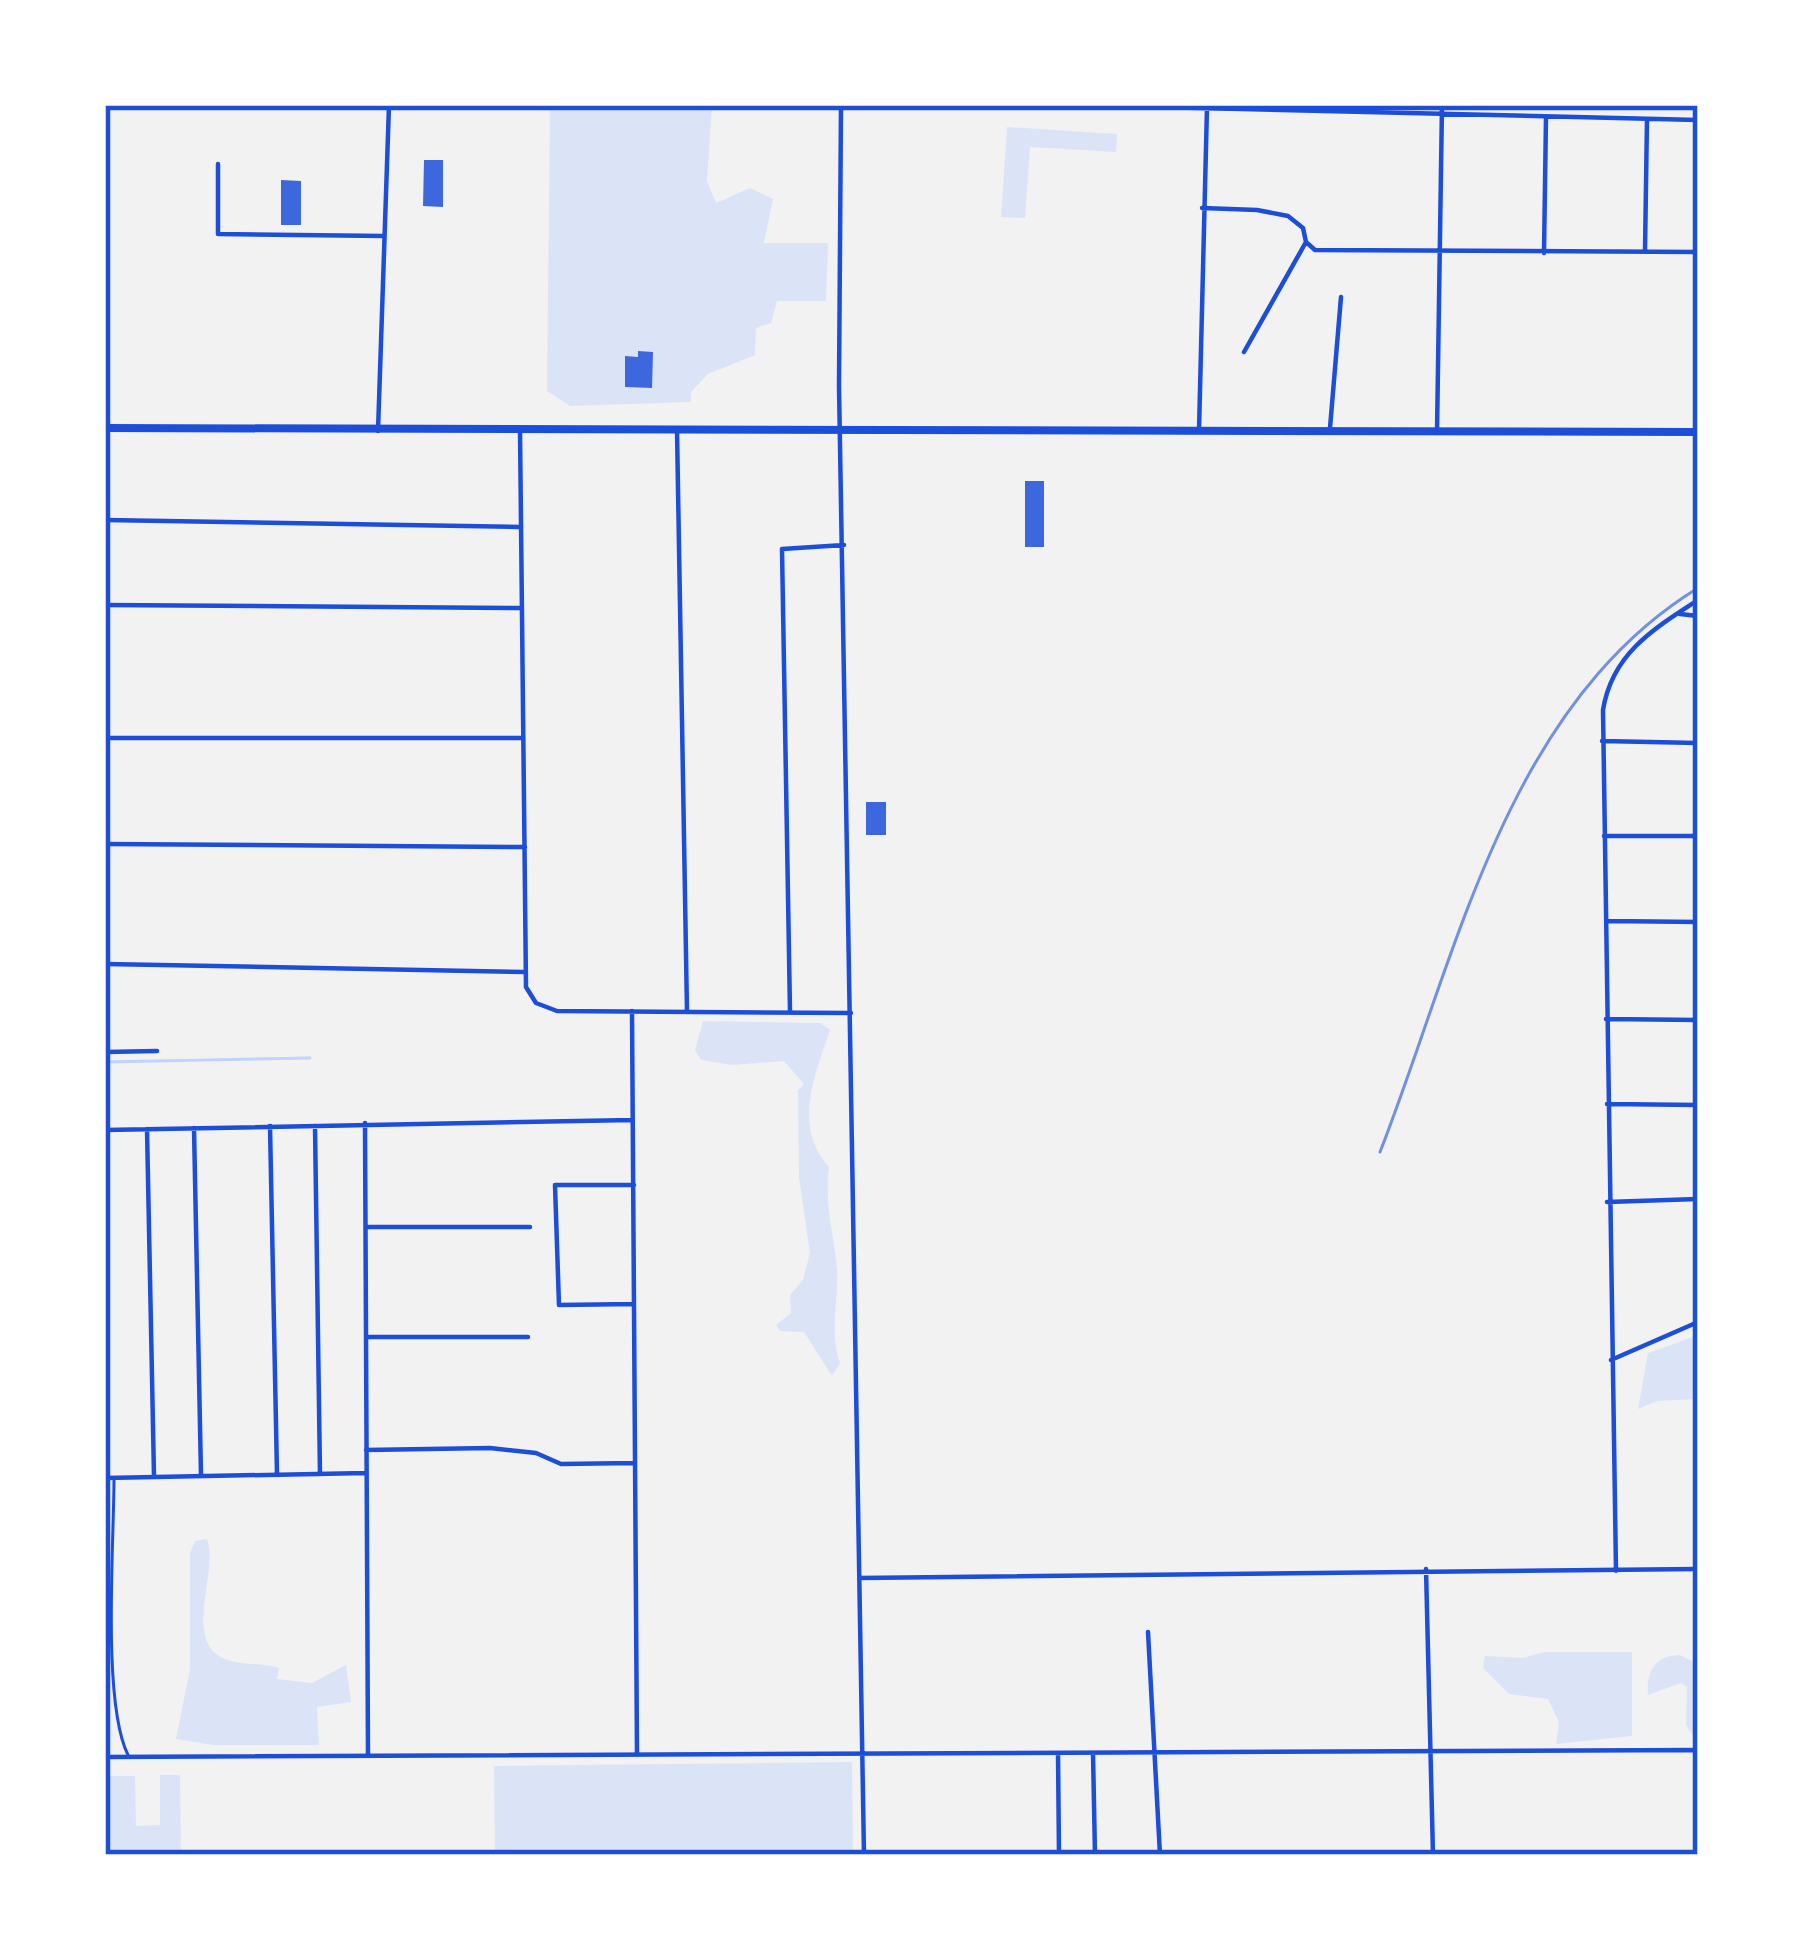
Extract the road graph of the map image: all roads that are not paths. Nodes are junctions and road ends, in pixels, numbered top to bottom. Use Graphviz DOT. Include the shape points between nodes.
graph roads {
  1 [pos="106,105"];
  2 [pos="389,105"];
  3 [pos="841,105"];
  4 [pos="1073,105"];
  5 [pos="1442,105"];
  6 [pos="1207,106"];
  7 [pos="1442,114"];
  8 [pos="1546,116"];
  9 [pos="1647,119"];
  10 [pos="1698,120"];
  11 [pos="105,155"];
  12 [pos="218,164"];
  13 [pos="1202,208"];
  14 [pos="384,236"];
  15 [pos="1306,242"];
  16 [pos="1441,250"];
  17 [pos="1645,252"];
  18 [pos="1698,252"];
  19 [pos="1544,253"];
  20 [pos="1341,296"];
  21 [pos="1244,352"];
  22 [pos="105,428"];
  23 [pos="843,429"];
  24 [pos="378,430"];
  25 [pos="520,430"];
  26 [pos="677,430"];
  27 [pos="1199,431"];
  28 [pos="1330,431"];
  29 [pos="1698,432"];
  30 [pos="1437,433"];
  31 [pos="105,520"];
  32 [pos="520,527"];
  33 [pos="844,544"];
  34 [pos="1698,600"];
  35 [pos="105,605"];
  36 [pos="521,608"];
  37 [pos="1677,613"];
  38 [pos="1698,616"];
  39 [pos="105,738"];
  40 [pos="523,738"];
  41 [pos="1602,741"];
  42 [pos="1698,742"];
  43 [pos="1604,836"];
  44 [pos="1698,836"];
  45 [pos="105,844"];
  46 [pos="525,847"];
  47 [pos="1605,921"];
  48 [pos="1698,922"];
  49 [pos="105,964"];
  50 [pos="526,972"];
  51 [pos="632,1011"];
  52 [pos="687,1012"];
  53 [pos="790,1012"];
  54 [pos="851,1012"];
  55 [pos="1606,1019"];
  56 [pos="1698,1020"];
  57 [pos="105,1052"];
  58 [pos="157,1052"];
  59 [pos="1607,1104"];
  60 [pos="1698,1105"];
  61 [pos="633,1120"];
  62 [pos="365,1123"];
  63 [pos="315,1125"];
  64 [pos="270,1126"];
  65 [pos="194,1128"];
  66 [pos="105,1130"];
  67 [pos="147,1130"];
  68 [pos="634,1185"];
  69 [pos="1698,1198"];
  70 [pos="1607,1202"];
  71 [pos="368,1227"];
  72 [pos="530,1227"];
  73 [pos="634,1304"];
  74 [pos="1698,1322"];
  75 [pos="528,1336"];
  76 [pos="368,1337"];
  77 [pos="1611,1360"];
  78 [pos="366,1450"];
  79 [pos="633,1463"];
  80 [pos="366,1473"];
  81 [pos="277,1474"];
  82 [pos="320,1474"];
  83 [pos="201,1475"];
  84 [pos="154,1476"];
  85 [pos="114,1477"];
  86 [pos="105,1478"];
  87 [pos="1426,1569"];
  88 [pos="1698,1569"];
  89 [pos="1616,1571"];
  90 [pos="860,1578"];
  91 [pos="1148,1632"];
  92 [pos="1696,1750"];
  93 [pos="1430,1751"];
  94 [pos="1058,1753"];
  95 [pos="1093,1753"];
  96 [pos="1155,1753"];
  97 [pos="862,1754"];
  98 [pos="637,1755"];
  99 [pos="368,1756"];
  100 [pos="105,1757"];
  101 [pos="129,1757"];
  102 [pos="864,1855"];
  103 [pos="1059,1855"];
  104 [pos="1095,1855"];
  105 [pos="1160,1855"];
  106 [pos="1433,1855"];
  107 [pos="1696,1855"];
  1 -- 11 [label="street"];
  2 -- 14 [label="street"];
  3 -- 23 [label="street"];
  4 -- 6 [label="street"];
  5 -- 7 [label="street"];
  6 -- 7 [label="street"];
  6 -- 13 [label="street"];
  7 -- 8 [label="street"];
  7 -- 16 [label="street"];
  8 -- 9 [label="street"];
  8 -- 19 [label="street"];
  9 -- 10 [label="street"];
  9 -- 17 [label="street"];
  12 -- 14 [label="street" via="218,234"];
  13 -- 15 [label="street" via="1288,217 1304,228"];
  13 -- 27 [label="street"];
  14 -- 24 [label="street"];
  15 -- 16 [label="street" via="1315,250"];
  15 -- 21 [label="street"];
  16 -- 19 [label="street"];
  16 -- 30 [label="street"];
  17 -- 18 [label="street"];
  17 -- 19 [label="street"];
  20 -- 28 [label="street"];
  22 -- 24 [label="main road"];
  23 -- 26 [label="main road"];
  23 -- 27 [label="main road"];
  23 -- 33 [label="street"];
  24 -- 25 [label="main road"];
  25 -- 26 [label="main road"];
  25 -- 32 [label="street"];
  26 -- 52 [label="street"];
  27 -- 28 [label="main road"];
  28 -- 30 [label="main road"];
  29 -- 30 [label="main road"];
  31 -- 32 [label="street"];
  32 -- 36 [label="street"];
  33 -- 53 [label="street" via="782,549"];
  33 -- 54 [label="street"];
  34 -- 37 [label="street"];
  35 -- 36 [label="street"];
  36 -- 40 [label="street"];
  37 -- 38 [label="street"];
  37 -- 41 [label="street" via="1619,663 1607,684"];
  39 -- 40 [label="street"];
  40 -- 46 [label="street"];
  41 -- 42 [label="street"];
  41 -- 43 [label="street"];
  43 -- 44 [label="street"];
  43 -- 47 [label="street"];
  45 -- 46 [label="street"];
  46 -- 50 [label="street"];
  47 -- 48 [label="street"];
  47 -- 55 [label="street"];
  49 -- 50 [label="street"];
  50 -- 51 [label="street" via="536,1003 557,1011"];
  51 -- 52 [label="street"];
  51 -- 61 [label="street"];
  52 -- 53 [label="street"];
  53 -- 54 [label="street"];
  54 -- 90 [label="street"];
  55 -- 56 [label="street"];
  55 -- 59 [label="street"];
  57 -- 58 [label="street"];
  59 -- 60 [label="street"];
  59 -- 70 [label="street"];
  61 -- 62 [label="street"];
  61 -- 68 [label="street"];
  62 -- 63 [label="street"];
  62 -- 71 [label="street"];
  63 -- 64 [label="street"];
  63 -- 82 [label="street"];
  64 -- 65 [label="street"];
  64 -- 81 [label="street"];
  65 -- 67 [label="street"];
  65 -- 83 [label="street"];
  66 -- 67 [label="street"];
  67 -- 84 [label="street"];
  68 -- 73 [label="street"];
  68 -- 73 [label="street" via="555,1185 559,1305"];
  69 -- 70 [label="street"];
  70 -- 77 [label="street"];
  71 -- 72 [label="street"];
  71 -- 76 [label="street"];
  73 -- 79 [label="street"];
  74 -- 77 [label="street"];
  75 -- 76 [label="street"];
  76 -- 78 [label="street"];
  77 -- 89 [label="street"];
  78 -- 79 [label="street" via="490,1448 561,1464"];
  78 -- 80 [label="street"];
  79 -- 98 [label="street"];
  80 -- 82 [label="street"];
  80 -- 99 [label="street"];
  81 -- 82 [label="street"];
  81 -- 83 [label="street"];
  83 -- 84 [label="street"];
  84 -- 85 [label="street"];
  85 -- 86 [label="street"];
  85 -- 101 [label="lane" via="116,1682"];
  87 -- 89 [label="street"];
  87 -- 90 [label="street"];
  87 -- 93 [label="street"];
  88 -- 89 [label="street"];
  90 -- 97 [label="street"];
  91 -- 96 [label="street"];
  92 -- 93 [label="street"];
  92 -- 107 [label="street"];
  93 -- 96 [label="street"];
  93 -- 106 [label="street"];
  94 -- 95 [label="street"];
  94 -- 97 [label="street"];
  94 -- 103 [label="street"];
  95 -- 96 [label="street"];
  95 -- 104 [label="street"];
  96 -- 105 [label="street"];
  97 -- 98 [label="street"];
  97 -- 102 [label="street"];
  98 -- 99 [label="street"];
  99 -- 101 [label="street"];
  100 -- 101 [label="street"];
}
